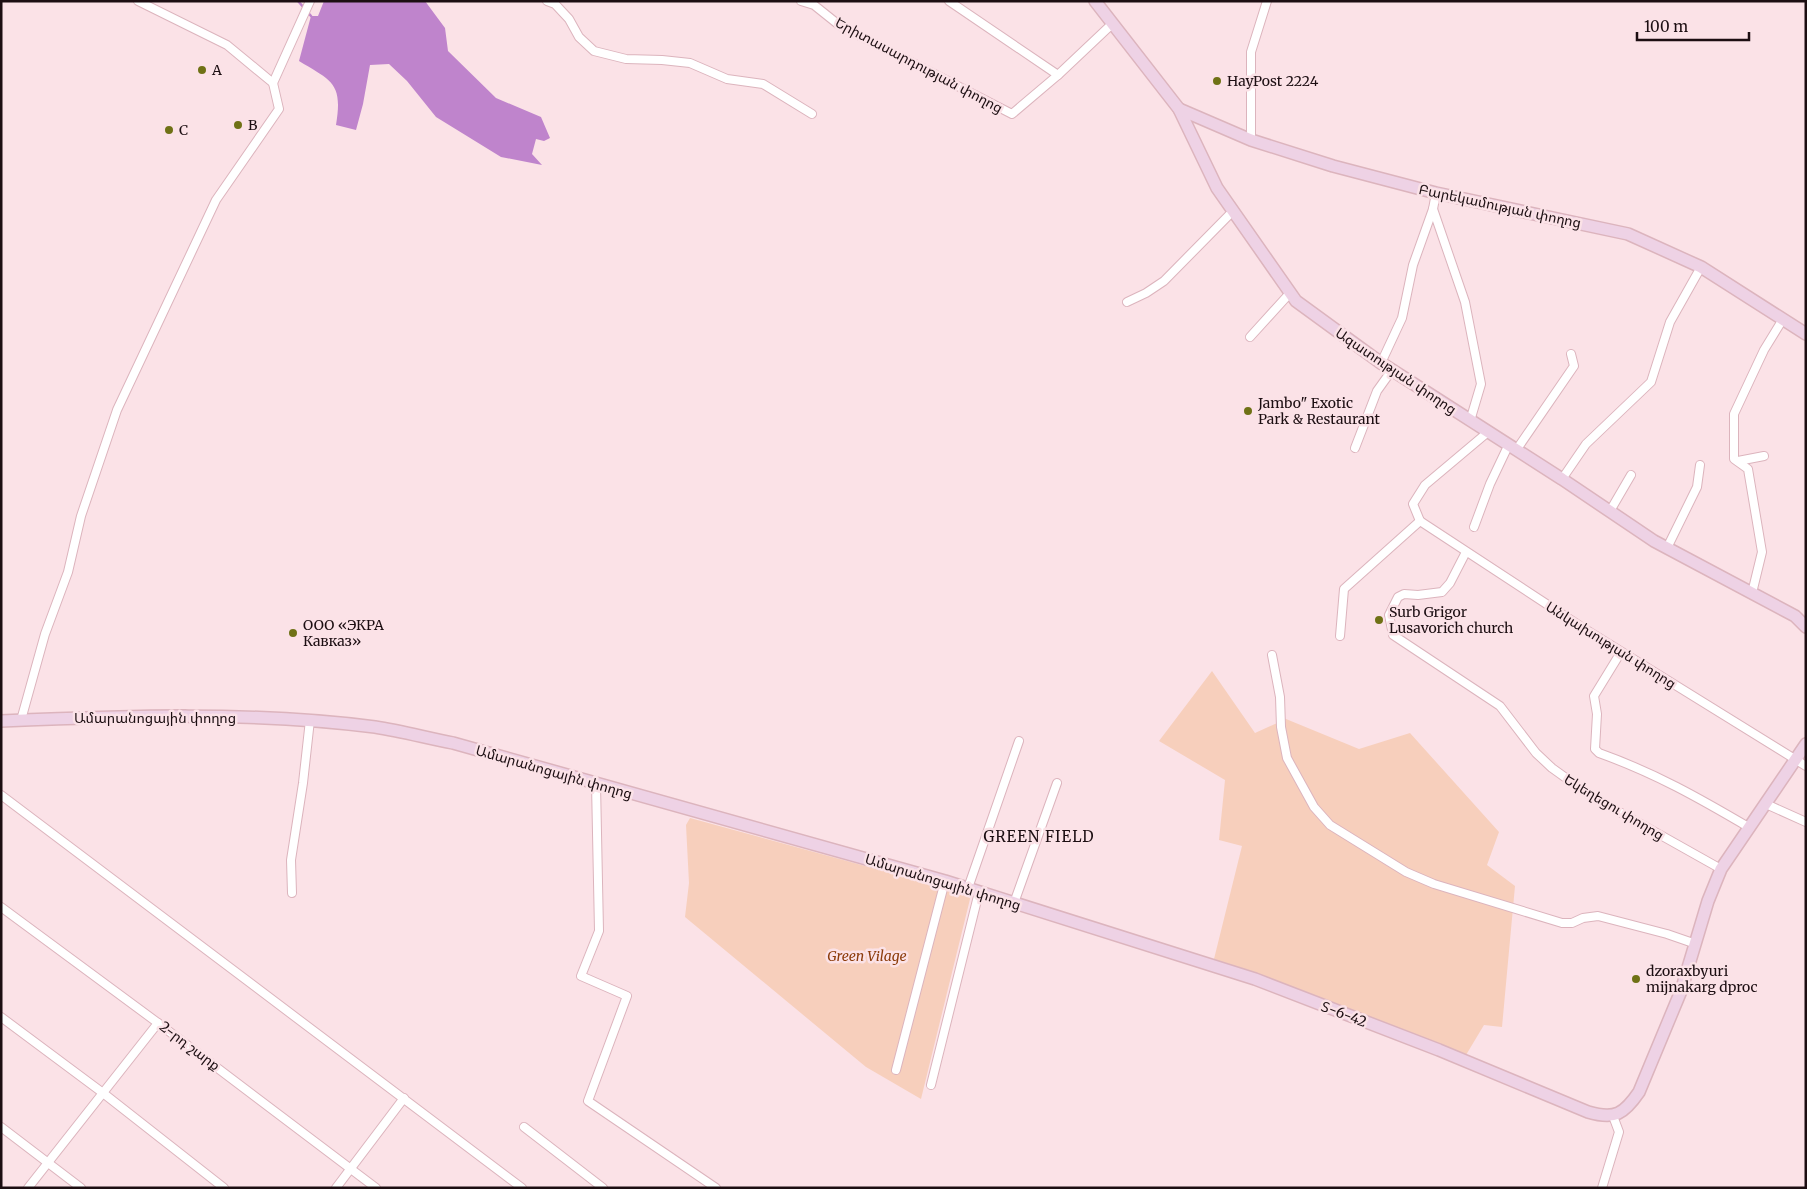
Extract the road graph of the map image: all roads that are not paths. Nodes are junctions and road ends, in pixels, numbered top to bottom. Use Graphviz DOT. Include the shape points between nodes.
graph roads {
  1 [pos="138,1"];
  2 [pos="310,1"];
  3 [pos="547,1"];
  4 [pos="801,1"];
  5 [pos="949,1"];
  6 [pos="1095,1"];
  7 [pos="1267,1"];
  8 [pos="1112,24"];
  9 [pos="1058,75"];
  10 [pos="273,82"];
  11 [pos="1179,109"];
  12 [pos="812,114"];
  13 [pos="1251,140"];
  14 [pos="1436,192"];
  15 [pos="1433,209"];
  16 [pos="1233,211"];
  17 [pos="1701,267"];
  18 [pos="1290,293"];
  19 [pos="1127,302"];
  20 [pos="1783,319"];
  21 [pos="1806,334"];
  22 [pos="1250,337"];
  23 [pos="1571,354"];
  24 [pos="1380,363"];
  25 [pos="1392,370"];
  26 [pos="1470,421"];
  27 [pos="1488,432"];
  28 [pos="1513,447"];
  29 [pos="1355,448"];
  30 [pos="1764,456"];
  31 [pos="1738,462"];
  32 [pos="1700,465"];
  33 [pos="1631,475"];
  34 [pos="1562,478"];
  35 [pos="1610,512"];
  36 [pos="1420,521"];
  37 [pos="1474,527"];
  38 [pos="1667,548"];
  39 [pos="1466,552"];
  40 [pos="1752,593"];
  41 [pos="1806,627"];
  42 [pos="1340,636"];
  43 [pos="1621,652"];
  44 [pos="1272,655"];
  45 [pos="1,720"];
  46 [pos="20,720"];
  47 [pos="310,720"];
  48 [pos="1019,741"];
  49 [pos="1806,744"];
  50 [pos="1795,760"];
  51 [pos="1806,766"];
  52 [pos="1057,783"];
  53 [pos="596,784"];
  54 [pos="1,795"];
  55 [pos="1766,804"];
  56 [pos="1806,822"];
  57 [pos="1750,828"];
  58 [pos="1721,870"];
  59 [pos="945,881"];
  60 [pos="973,890"];
  61 [pos="292,893"];
  62 [pos="1014,903"];
  63 [pos="1,907"];
  64 [pos="1072,921"];
  65 [pos="1696,944"];
  66 [pos="1,1017"];
  67 [pos="158,1022"];
  68 [pos="896,1070"];
  69 [pos="931,1085"];
  70 [pos="103,1093"];
  71 [pos="404,1098"];
  72 [pos="1613,1116"];
  73 [pos="1,1127"];
  74 [pos="524,1127"];
  75 [pos="47,1162"];
  76 [pos="351,1168"];
  77 [pos="28,1188"];
  78 [pos="81,1188"];
  79 [pos="224,1188"];
  80 [pos="336,1188"];
  81 [pos="376,1188"];
  82 [pos="522,1188"];
  83 [pos="602,1188"];
  84 [pos="716,1188"];
  85 [pos="1602,1188"];
  1 -- 10 [label="street" via="227,45"];
  2 -- 10 [label="street"];
  3 -- 12 [label="street" via="555,4 594,51 626,59 690,63 727,79 763,84"];
  4 -- 9 [label="street, Երիտասարդության փողոց" via="814,5 839,25 1012,114"];
  5 -- 9 [label="street"];
  6 -- 8 [label="main road, Ազատության փողոց"];
  7 -- 13 [label="street" via="1251,52"];
  8 -- 9 [label="street"];
  8 -- 11 [label="main road, Ազատության փողոց"];
  10 -- 46 [label="street" via="278,109 216,200 117,410 81,516 68,572 45,634"];
  11 -- 13 [label="main road, Բարեկամության փողոց"];
  11 -- 16 [label="main road, Ազատության փողոց" via="1217,188"];
  13 -- 14 [label="main road, Բարեկամության փողոց" via="1334,166"];
  14 -- 15 [label="street"];
  14 -- 17 [label="main road, Բարեկամության փողոց" via="1628,234"];
  15 -- 24 [label="street" via="1413,265 1402,318"];
  15 -- 26 [label="street" via="1465,302 1481,384"];
  16 -- 18 [label="main road, Ազատության փողոց"];
  16 -- 19 [label="street" via="1164,282"];
  17 -- 20 [label="main road, Բարեկամության փողոց"];
  17 -- 34 [label="street" via="1670,322 1651,382 1586,444"];
  18 -- 22 [label="street"];
  18 -- 24 [label="main road, Ազատության փողոց" via="1296,301"];
  20 -- 21 [label="main road, Բարեկամության փողոց"];
  20 -- 31 [label="street" via="1764,350 1734,414 1734,459"];
  23 -- 28 [label="street" via="1574,366"];
  24 -- 25 [label="main road, Ազատության փողոց"];
  25 -- 26 [label="main road, Ազատության փողոց"];
  25 -- 29 [label="street" via="1377,391"];
  26 -- 27 [label="main road, Ազատության փողոց"];
  27 -- 28 [label="main road, Ազատության փողոց"];
  27 -- 36 [label="street" via="1425,484 1413,504"];
  28 -- 34 [label="main road, Ազատության փողոց"];
  28 -- 37 [label="street" via="1490,484"];
  30 -- 31 [label="street"];
  31 -- 40 [label="street" via="1748,469 1762,552"];
  32 -- 38 [label="street" via="1697,487"];
  33 -- 35 [label="street"];
  34 -- 35 [label="main road, Ազատության փողոց"];
  35 -- 38 [label="main road, Ազատության փողոց"];
  36 -- 39 [label="street, Անկախության փողոց"];
  36 -- 42 [label="street" via="1344,590"];
  38 -- 40 [label="main road, Ազատության փողոց"];
  39 -- 43 [label="street, Անկախության փողոց"];
  39 -- 58 [label="street, Եկեղեցու փողոց" via="1442,592 1398,597 1389,615 1393,635 1500,706 1536,753 1591,796"];
  40 -- 41 [label="main road, Ազատության փողոց" via="1796,616"];
  43 -- 50 [label="street, Անկախության փողոց"];
  43 -- 57 [label="street" via="1594,696 1598,714 1595,749 1660,777"];
  44 -- 65 [label="street" via="1287,758 1314,807 1330,825 1406,872 1434,884 1562,922 1572,923 1598,916"];
  45 -- 46 [label="main road, Տ-6-42"];
  46 -- 47 [label="main road, Ամարանոցային փողոց / Տ-6-42" via="164,715"];
  47 -- 53 [label="main road, Ամարանոցային փողոց / Տ-6-42" via="377,728 453,743"];
  47 -- 61 [label="street" via="291,860"];
  48 -- 60 [label="street"];
  49 -- 50 [label="main road"];
  50 -- 51 [label="street, Անկախության փողոց"];
  50 -- 55 [label="main road"];
  52 -- 62 [label="street"];
  53 -- 59 [label="main road, Ամարանոցային փողոց / Տ-6-42"];
  53 -- 84 [label="street" via="599,931 581,976 627,996 588,1101"];
  54 -- 71 [label="street"];
  55 -- 56 [label="street"];
  55 -- 57 [label="main road"];
  57 -- 58 [label="main road"];
  58 -- 65 [label="main road"];
  59 -- 60 [label="main road, Ամարանոցային փողոց / Տ-6-42"];
  59 -- 68 [label="street"];
  60 -- 62 [label="main road, Ամարանոցային փողոց / Տ-6-42"];
  60 -- 69 [label="street"];
  62 -- 64 [label="main road, Ամարանոցային փողոց / Տ-6-42"];
  63 -- 67 [label="street, 2-րդ շարք"];
  64 -- 72 [label="main road, Տ-6-42 / Տ-6-42" via="1255,979 1588,1112"];
  65 -- 72 [label="main road" via="1681,990 1639,1092 1631,1104"];
  66 -- 70 [label="street"];
  67 -- 70 [label="street"];
  67 -- 76 [label="street, 2-րդ շարք"];
  70 -- 75 [label="street"];
  70 -- 79 [label="street"];
  71 -- 76 [label="street"];
  71 -- 82 [label="street"];
  72 -- 85 [label="street" via="1619,1132"];
  73 -- 75 [label="street"];
  74 -- 83 [label="street"];
  75 -- 77 [label="street"];
  75 -- 78 [label="street"];
  76 -- 80 [label="street"];
  76 -- 81 [label="street, 2-րդ շարք"];
}
